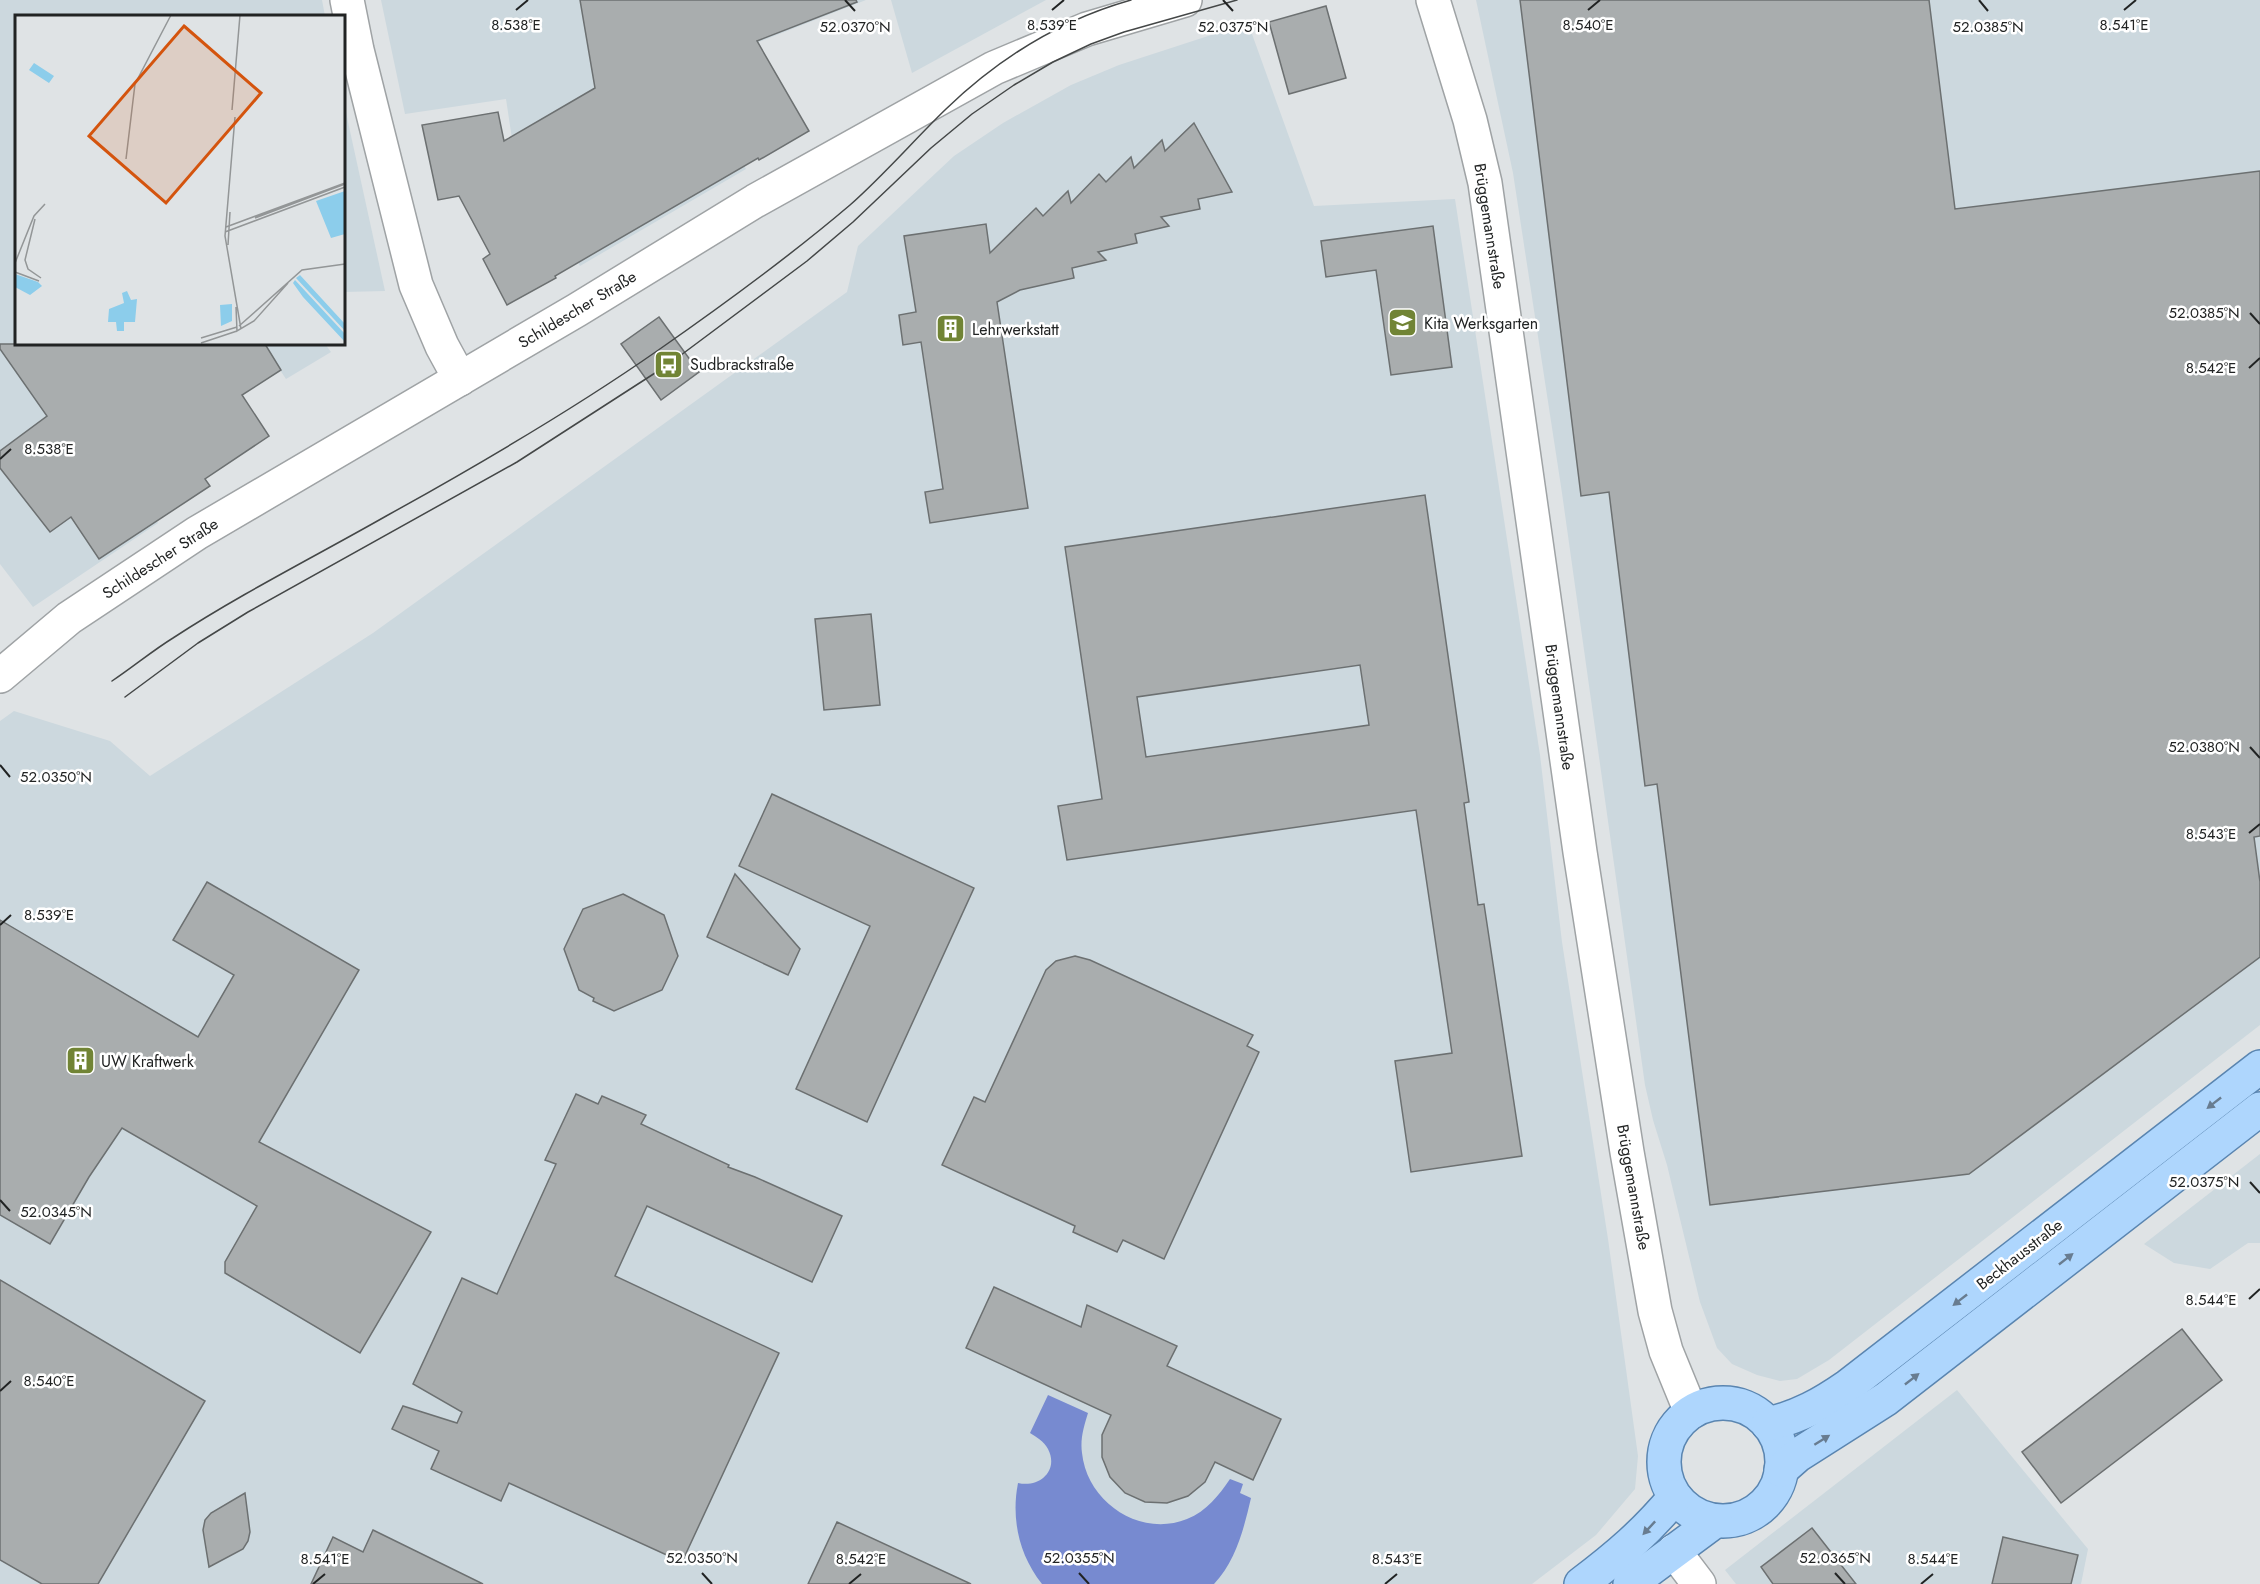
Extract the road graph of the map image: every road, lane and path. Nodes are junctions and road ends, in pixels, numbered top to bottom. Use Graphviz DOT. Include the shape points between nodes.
graph roads {
  1 [pos="347,0"];
  2 [pos="1185,0"];
  3 [pos="1433,0"];
  4 [pos="460,379"];
  5 [pos="0,676"];
  6 [pos="2260,1066"];
  7 [pos="2260,1109"];
  8 [pos="1691,1412"];
  9 [pos="1768,1424"];
  10 [pos="1781,1470"];
  11 [pos="1675,1497"];
  12 [pos="1716,1521"];
  13 [pos="1674,1551"];
  14 [pos="1581,1584"];
  15 [pos="1630,1584"];
  16 [pos="1699,1584"];
  1 -- 4 [label="street" via="416,285"];
  2 -- 4 [label="street, Schildescher Straße" via="1087,29 967,82 736,212"];
  3 -- 8 [label="street, Brüggemannstraße" via="1485,183 1580,852 1626,1143 1655,1311 1666,1351"];
  4 -- 5 [label="street, Schildescher Straße" via="180,544 69,618"];
  6 -- 9 [label="main road, Beckhausstraße, one-way" via="1848,1386 1811,1411"];
  10 -- 7 [label="main road, Beckhausstraße, one-way" via="1886,1399"];
  8 -- 9 [label="main road" via="1728,1403 1753,1412"];
  8 -- 11 [label="main road" via="1667,1443 1664,1462"];
  9 -- 10 [label="main road" via="1780,1448"];
  10 -- 12 [label="main road" via="1771,1496 1758,1510 1741,1518"];
  11 -- 12 [label="main road" via="1688,1510"];
  11 -- 14 [label="main road, one-way" via="1643,1534"];
  12 -- 13 [label="main road"];
  13 -- 15 [label="main road"];
  13 -- 16 [label="street"];
}
